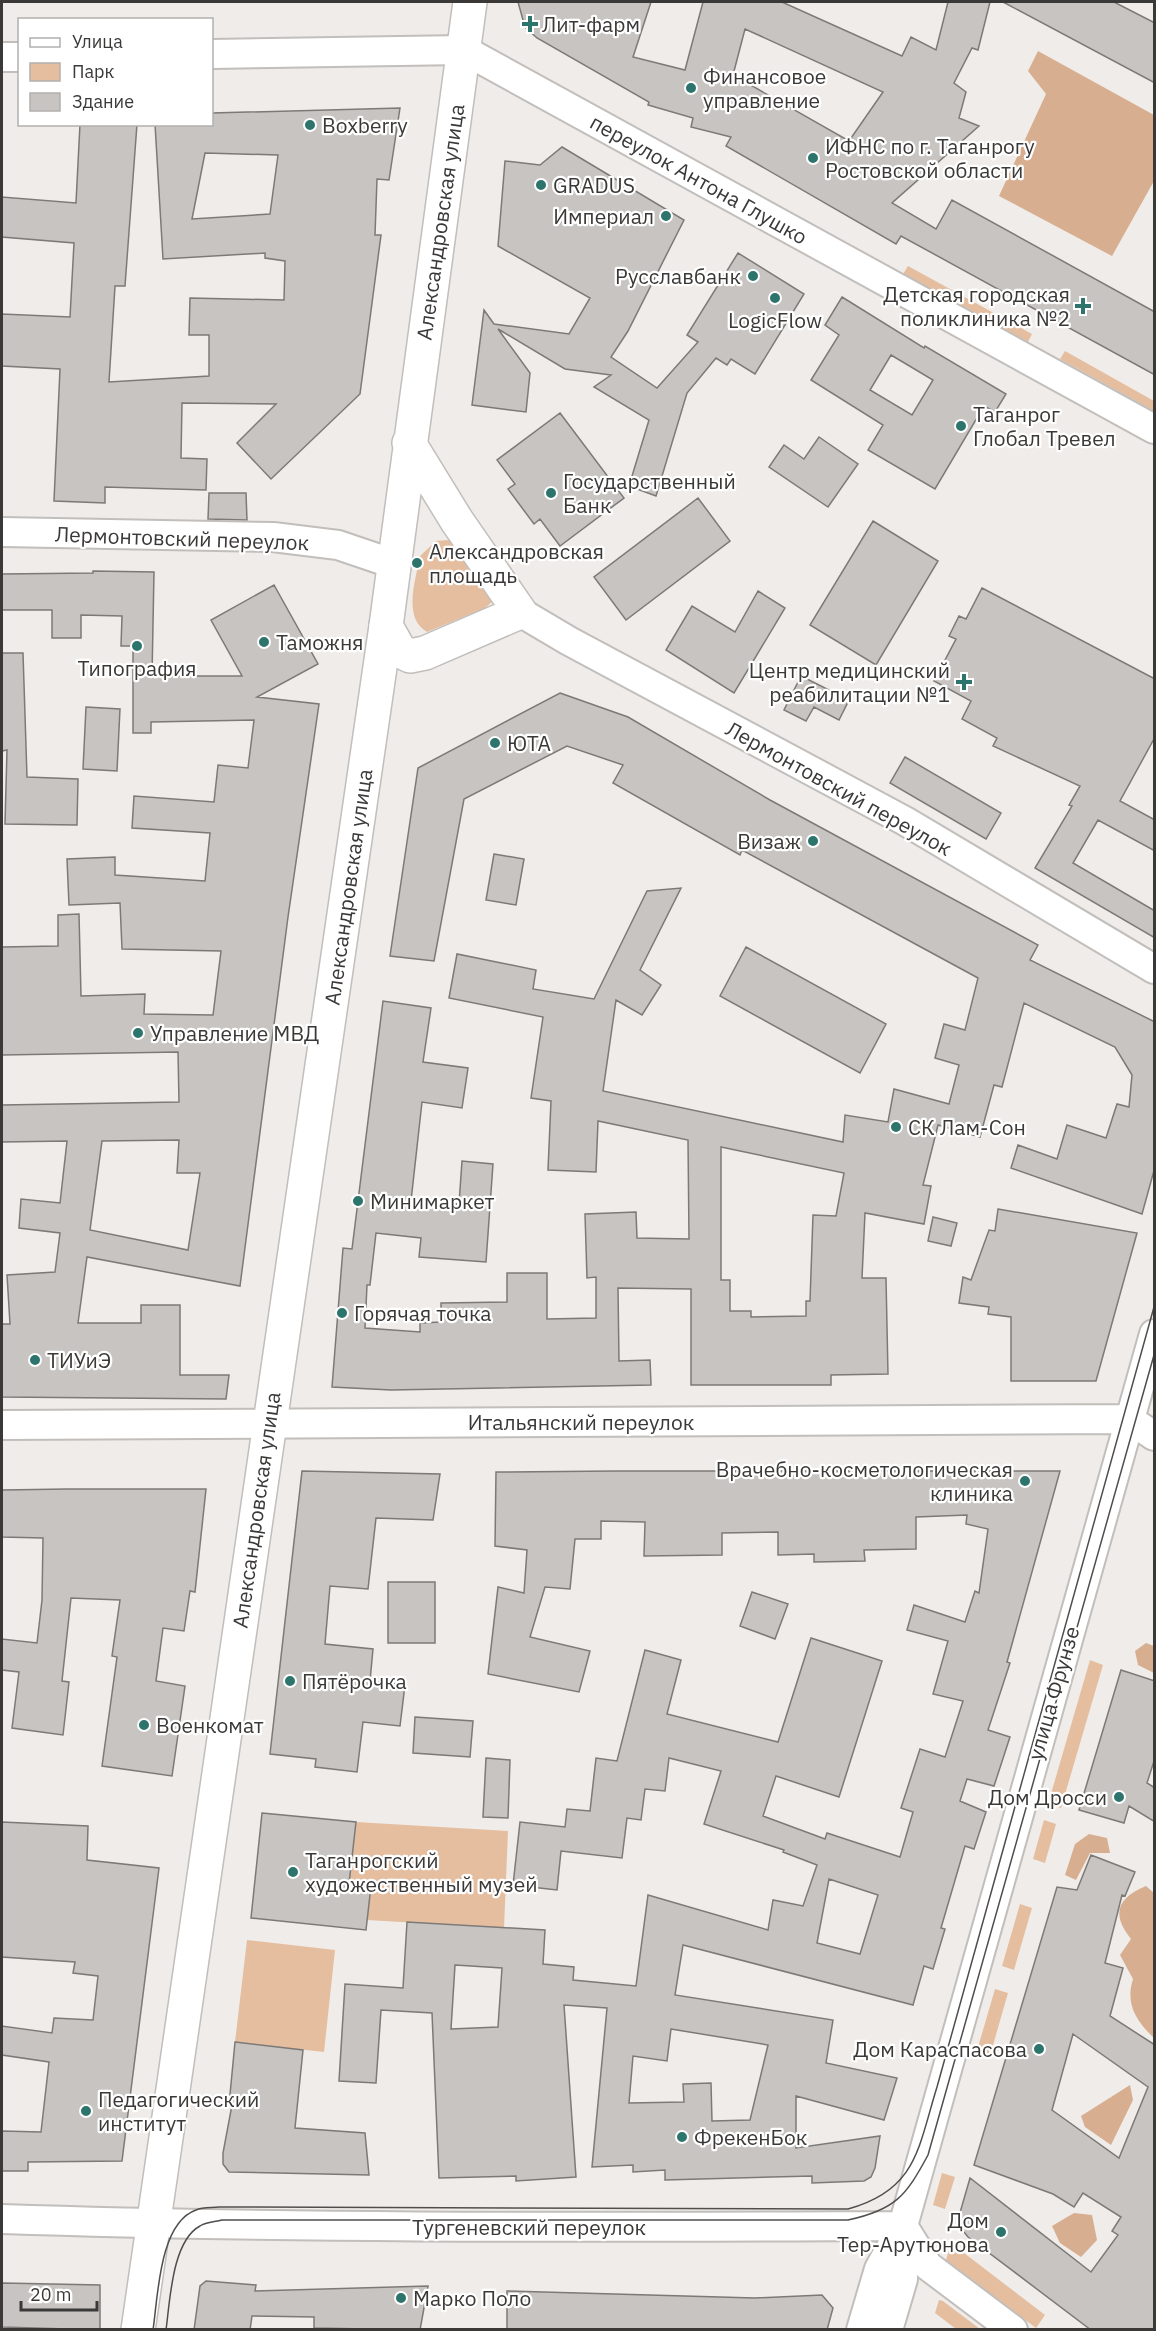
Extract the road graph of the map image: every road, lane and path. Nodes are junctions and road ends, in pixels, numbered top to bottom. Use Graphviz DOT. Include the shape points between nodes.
graph roads {
  1 [pos="470,2"];
  2 [pos="464,50"];
  3 [pos="213,54"];
  4 [pos="2,57"];
  5 [pos="18,57"];
  6 [pos="1155,429"];
  7 [pos="409,443"];
  8 [pos="457,521"];
  9 [pos="2,532"];
  10 [pos="396,550"];
  11 [pos="520,612"];
  12 [pos="386,626"];
  13 [pos="425,653"];
  14 [pos="377,692"];
  15 [pos="1155,969"];
  16 [pos="1155,1334"];
  17 [pos="1129,1419"];
  18 [pos="268,1424"];
  19 [pos="2,1425"];
  20 [pos="1155,1436"];
  21 [pos="2,2219"];
  22 [pos="154,2224"];
  23 [pos="903,2226"];
  24 [pos="138,2330"];
  25 [pos="861,2330"];
  26 [pos="888,2330"];
  27 [pos="1013,2330"];
  1 -- 2 [label="street, Александровская улица"];
  2 -- 3 [label="street, переулок Антона Глушко"];
  2 -- 6 [label="street, переулок Антона Глушко"];
  2 -- 7 [label="street, Александровская улица"];
  4 -- 5 [label="street"];
  7 -- 8 [label="street"];
  7 -- 10 [label="street, Александровская улица"];
  8 -- 10 [label="street" via="441,513 422,515"];
  8 -- 11 [label="street"];
  9 -- 10 [label="street, Лермонтовский переулок" via="273,537"];
  10 -- 12 [label="street"];
  11 -- 13 [label="street"];
  11 -- 15 [label="street, Лермонтовский переулок" via="905,821"];
  12 -- 13 [label="street" via="400,651 410,656"];
  12 -- 14 [label="street, Александровская улица"];
  13 -- 14 [label="street"];
  14 -- 18 [label="street, Александровская улица"];
  16 -- 17 [label="street, улица Фрунзе"];
  17 -- 18 [label="street, Итальянский переулок"];
  17 -- 20 [label="street"];
  17 -- 23 [label="street, улица Фрунзе"];
  18 -- 19 [label="street, Итальянский переулок"];
  18 -- 22 [label="street, Александровская улица"];
  21 -- 22 [label="street, Тургеневский переулок"];
  22 -- 23 [label="street, Тургеневский переулок"];
  22 -- 24 [label="street, Александровская улица"];
  23 -- 25 [label="street, улица Фрунзе" via="879,2269"];
  23 -- 26 [label="street, улица Фрунзе" via="903,2279"];
  23 -- 27 [label="street" via="928,2266"];
}
